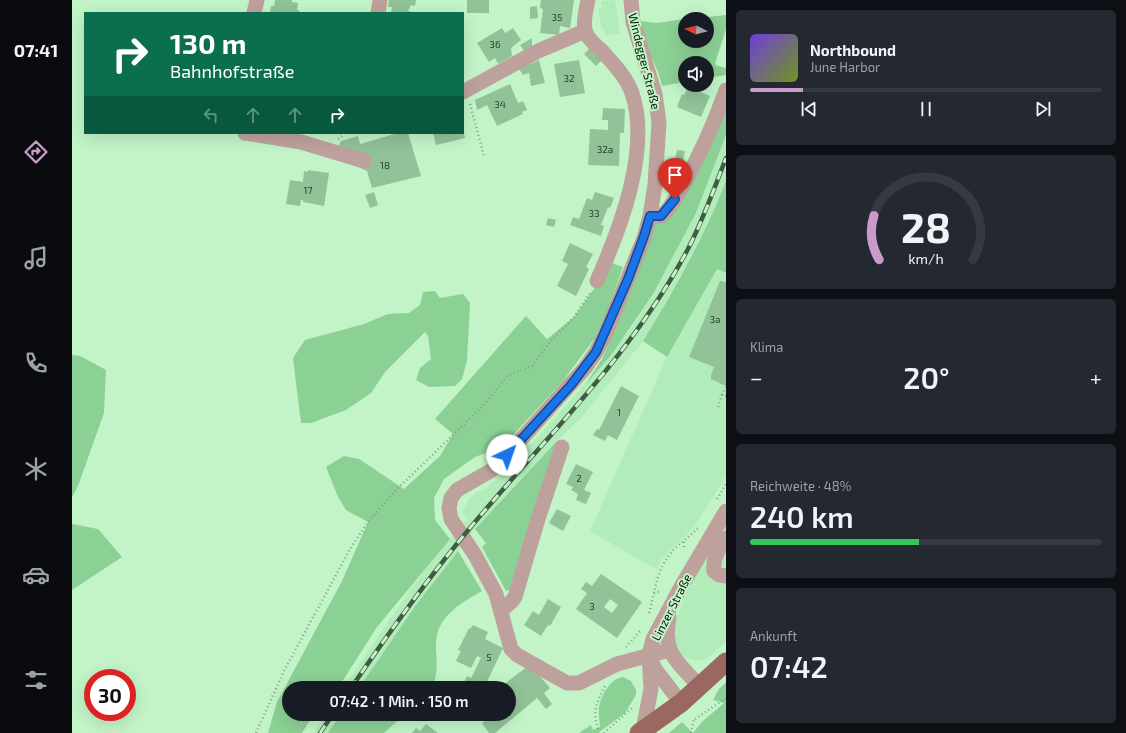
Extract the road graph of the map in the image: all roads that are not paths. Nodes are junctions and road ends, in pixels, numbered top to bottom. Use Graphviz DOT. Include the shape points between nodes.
graph roads {
  1 [pos="257,0"];
  2 [pos="380,0"];
  3 [pos="588,0"];
  4 [pos="631,0"];
  5 [pos="254,12"];
  6 [pos="378,12"];
  7 [pos="585,31"];
  8 [pos="726,90"];
  9 [pos="464,91"];
  10 [pos="251,134"];
  11 [pos="364,161"];
  12 [pos="650,216"];
  13 [pos="597,281"];
  14 [pos="562,447"];
  15 [pos="722,513"];
  16 [pos="726,538"];
  17 [pos="726,576"];
  18 [pos="671,605"];
  19 [pos="501,611"];
  20 [pos="669,650"];
  21 [pos="649,655"];
  22 [pos="726,662"];
  23 [pos="699,686"];
  24 [pos="681,703"];
  25 [pos="641,731"];
  1 -- 5 [label="street"];
  2 -- 6 [label="street"];
  3 -- 7 [label="street" via="584,18"];
  4 -- 12 [label="street, Windegger Straße" via="633,22 655,94 659,122 658,154"];
  7 -- 9 [label="street" via="538,51"];
  7 -- 13 [label="street, Windegger Straße" via="632,91 636,109 633,177 620,223"];
  8 -- 12 [label="street" via="704,144 675,199 661,216"];
  10 -- 11 [label="street" via="301,142"];
  12 -- 19 [label="street, Windegger Straße" via="636,258 596,352 571,385 507,455 492,470 457,490 451,498 451,519 475,555 496,594"];
  14 -- 19 [label="street" via="515,597"];
  15 -- 18 [label="street, Linzer Straße"];
  16 -- 17 [label="street" via="714,558 713,565 714,571"];
  18 -- 20 [label="street" via="666,633"];
  18 -- 21 [label="street, Linzer Straße" via="653,639"];
  19 -- 21 [label="street, Windegger Straße" via="511,649 517,655 567,683 579,683 596,673"];
  20 -- 21 [label="street, Windegger Straße"];
  20 -- 23 [label="street"];
  21 -- 24 [label="street, Linzer Straße" via="655,669"];
  21 -- 25 [label="street" via="651,689"];
  22 -- 23 [label="main road"];
  23 -- 24 [label="main road"];
  24 -- 25 [label="main road"];
}
